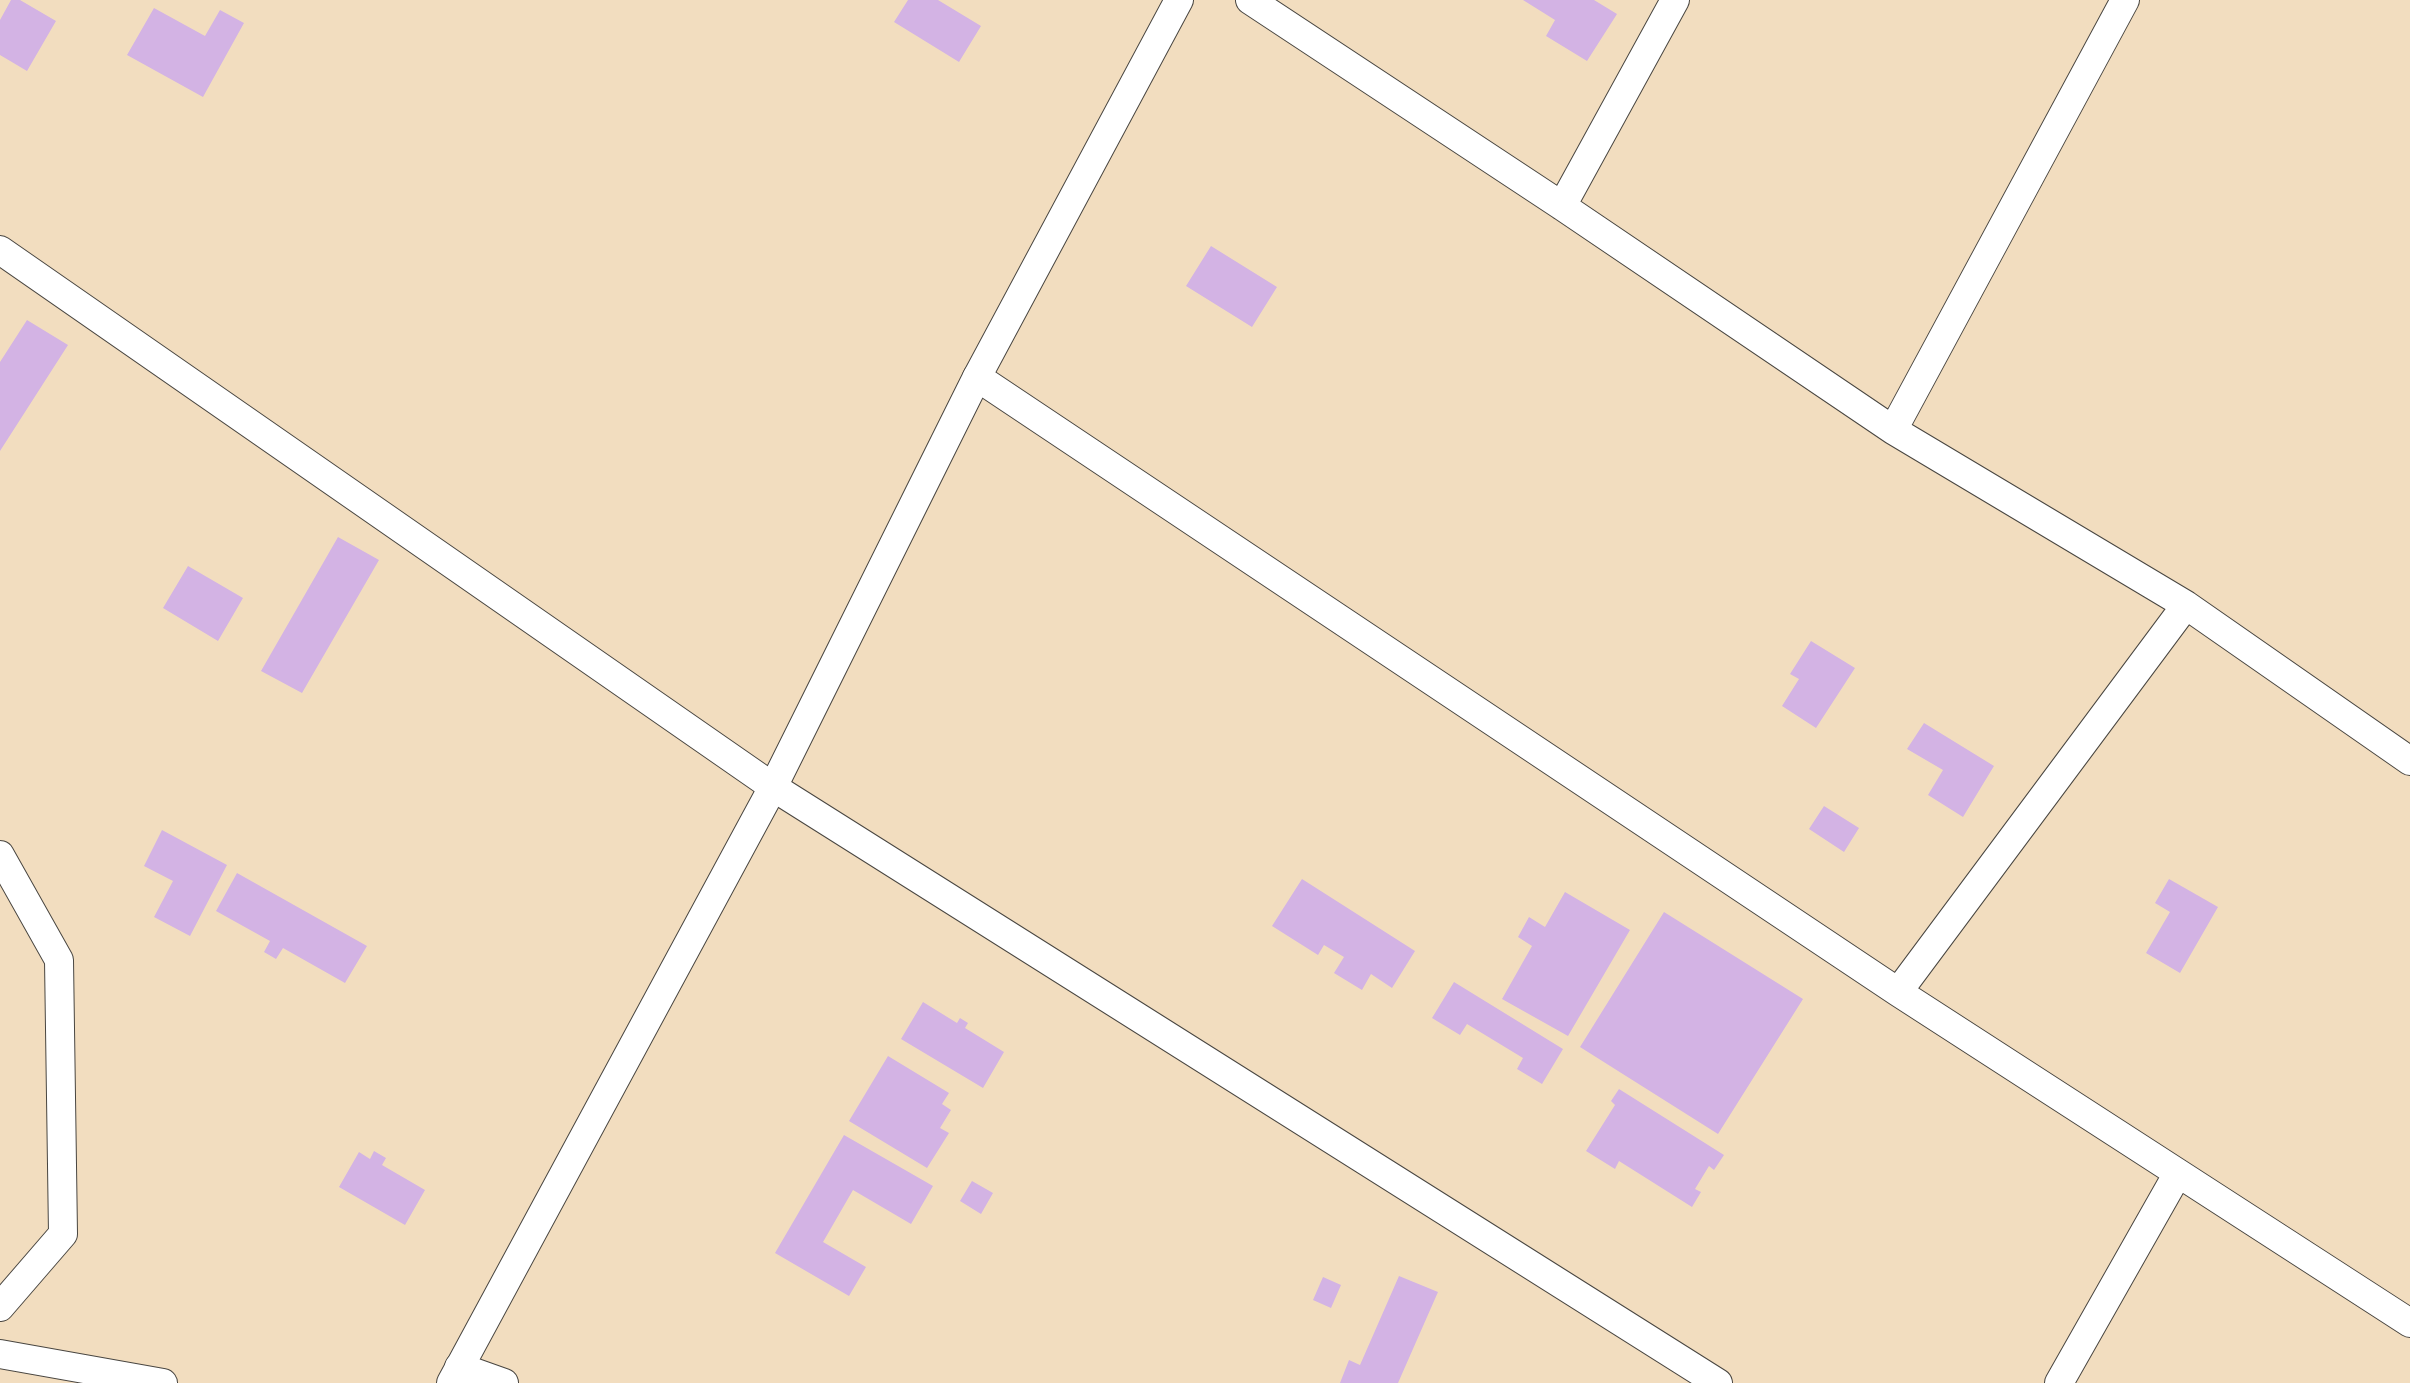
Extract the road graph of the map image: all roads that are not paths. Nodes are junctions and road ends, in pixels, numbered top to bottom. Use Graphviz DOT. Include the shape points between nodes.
graph roads {
  1 [pos="1179,0"];
  2 [pos="1250,0"];
  3 [pos="1675,0"];
  4 [pos="2125,0"];
  5 [pos="1562,206"];
  6 [pos="0,250"];
  7 [pos="977,377"];
  8 [pos="1893,430"];
  9 [pos="2186,605"];
  10 [pos="2410,761"];
  11 [pos="773,787"];
  12 [pos="0,855"];
  13 [pos="1898,992"];
  14 [pos="2178,1173"];
  15 [pos="0,1307"];
  16 [pos="2410,1323"];
  17 [pos="0,1354"];
  18 [pos="455,1375"];
  19 [pos="163,1383"];
  20 [pos="504,1383"];
  21 [pos="1718,1383"];
  22 [pos="2059,1383"];
  1 -- 7 [label="street"];
  2 -- 5 [label="street"];
  3 -- 5 [label="street"];
  4 -- 8 [label="street"];
  5 -- 8 [label="street"];
  6 -- 11 [label="street"];
  7 -- 11 [label="street"];
  7 -- 13 [label="street"];
  8 -- 9 [label="street"];
  9 -- 10 [label="street"];
  9 -- 13 [label="street"];
  11 -- 18 [label="street"];
  11 -- 21 [label="street"];
  12 -- 15 [label="street" via="59,960 63,1234"];
  13 -- 14 [label="street"];
  14 -- 16 [label="street"];
  14 -- 22 [label="street"];
  17 -- 19 [label="street"];
  18 -- 20 [label="street"];
}
